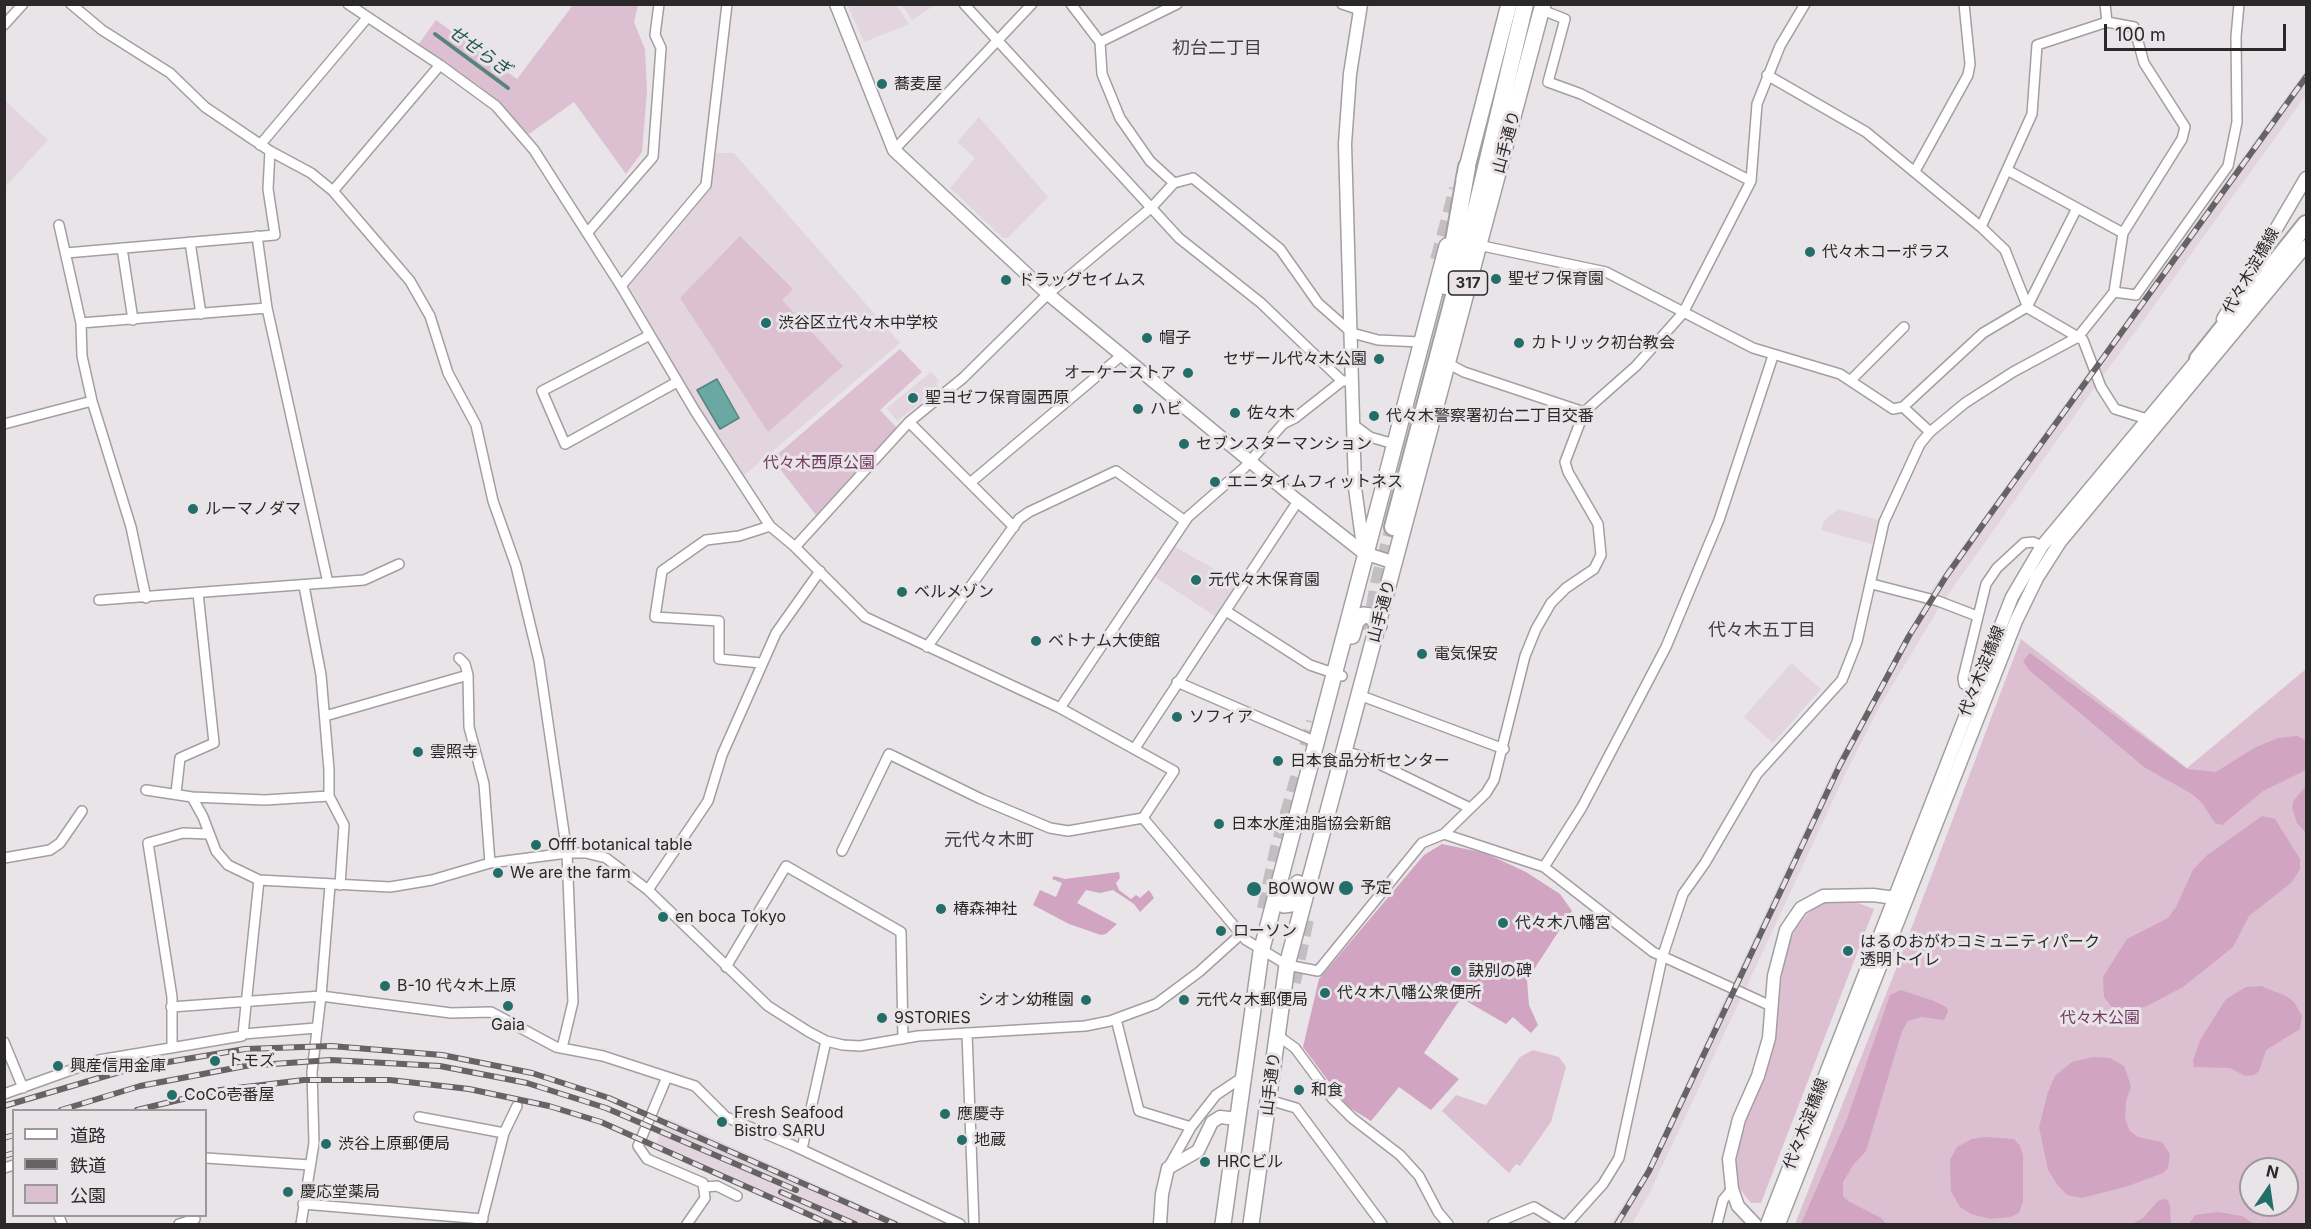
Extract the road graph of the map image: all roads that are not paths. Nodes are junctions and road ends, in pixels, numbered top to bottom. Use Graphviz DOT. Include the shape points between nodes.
graph roads {
  1 [pos="22,4"];
  2 [pos="71,4"];
  3 [pos="348,4"];
  4 [pos="659,4"];
  5 [pos="727,4"];
  6 [pos="836,4"];
  7 [pos="964,4"];
  8 [pos="1032,4"];
  9 [pos="1071,4"];
  10 [pos="1177,4"];
  11 [pos="1342,4"];
  12 [pos="1509,4"];
  13 [pos="1525,4"];
  14 [pos="1805,4"];
  15 [pos="1964,4"];
  16 [pos="2105,4"];
  17 [pos="2239,4"];
  18 [pos="1361,7"];
  19 [pos="1543,7"];
  20 [pos="367,18"];
  21 [pos="2108,22"];
  22 [pos="4,25"];
  23 [pos="1100,42"];
  24 [pos="997,43"];
  25 [pos="440,64"];
  26 [pos="1767,75"];
  27 [pos="260,145"];
  28 [pos="894,150"];
  29 [pos="270,151"];
  30 [pos="1467,167"];
  31 [pos="2007,170"];
  32 [pos="1915,171"];
  33 [pos="2307,178"];
  34 [pos="1751,181"];
  35 [pos="1174,183"];
  36 [pos="333,191"];
  37 [pos="1152,207"];
  38 [pos="2077,208"];
  39 [pos="2307,224"];
  40 [pos="59,225"];
  41 [pos="1981,227"];
  42 [pos="588,232"];
  43 [pos="2123,233"];
  44 [pos="257,236"];
  45 [pos="190,242"];
  46 [pos="1478,245"];
  47 [pos="2307,246"];
  48 [pos="122,248"];
  49 [pos="66,253"];
  50 [pos="621,285"];
  51 [pos="2114,292"];
  52 [pos="1048,294"];
  53 [pos="2028,307"];
  54 [pos="267,308"];
  55 [pos="1683,313"];
  56 [pos="201,314"];
  57 [pos="133,320"];
  58 [pos="81,323"];
  59 [pos="1904,327"];
  60 [pos="1352,333"];
  61 [pos="650,335"];
  62 [pos="2078,337"];
  63 [pos="1420,342"];
  64 [pos="1122,355"];
  65 [pos="1773,356"];
  66 [pos="2198,359"];
  67 [pos="1447,363"];
  68 [pos="1851,380"];
  69 [pos="1347,381"];
  70 [pos="677,382"];
  71 [pos="92,401"];
  72 [pos="1902,407"];
  73 [pos="1584,412"];
  74 [pos="2147,419"];
  75 [pos="909,422"];
  76 [pos="4,424"];
  77 [pos="1354,425"];
  78 [pos="1930,432"];
  79 [pos="1394,444"];
  80 [pos="1250,461"];
  81 [pos="970,483"];
  82 [pos="1298,501"];
  83 [pos="1185,521"];
  84 [pos="770,526"];
  85 [pos="1014,527"];
  86 [pos="2042,546"];
  87 [pos="795,547"];
  88 [pos="1364,553"];
  89 [pos="1395,562"];
  90 [pos="399,564"];
  91 [pos="820,571"];
  92 [pos="328,583"];
  93 [pos="1872,584"];
  94 [pos="304,586"];
  95 [pos="198,593"];
  96 [pos="146,598"];
  97 [pos="99,600"];
  98 [pos="1226,611"];
  99 [pos="1977,616"];
  100 [pos="1379,626"];
  101 [pos="927,647"];
  102 [pos="459,658"];
  103 [pos="761,663"];
  104 [pos="468,675"];
  105 [pos="1338,675"];
  106 [pos="1176,682"];
  107 [pos="1974,689"];
  108 [pos="1987,694"];
  109 [pos="1359,696"];
  110 [pos="1060,708"];
  111 [pos="325,716"];
  112 [pos="1316,742"];
  113 [pos="1135,748"];
  114 [pos="1503,749"];
  115 [pos="1344,751"];
  116 [pos="146,790"];
  117 [pos="176,793"];
  118 [pos="192,796"];
  119 [pos="329,796"];
  120 [pos="1470,808"];
  121 [pos="82,811"];
  122 [pos="1327,817"];
  123 [pos="1143,818"];
  124 [pos="208,834"];
  125 [pos="1444,834"];
  126 [pos="842,851"];
  127 [pos="567,853"];
  128 [pos="4,858"];
  129 [pos="490,862"];
  130 [pos="1544,867"];
  131 [pos="259,880"];
  132 [pos="335,885"];
  133 [pos="648,890"];
  134 [pos="1275,894"];
  135 [pos="1895,898"];
  136 [pos="1240,935"];
  137 [pos="1262,952"];
  138 [pos="1662,958"];
  139 [pos="1287,965"];
  140 [pos="726,967"];
  141 [pos="321,996"];
  142 [pos="245,1002"];
  143 [pos="1770,1006"];
  144 [pos="171,1007"];
  145 [pos="1116,1019"];
  146 [pos="316,1028"];
  147 [pos="967,1033"];
  148 [pos="243,1034"];
  149 [pos="1277,1035"];
  150 [pos="903,1039"];
  151 [pos="826,1041"];
  152 [pos="4,1042"];
  153 [pos="172,1048"];
  154 [pos="562,1048"];
  155 [pos="667,1077"];
  156 [pos="1243,1077"];
  157 [pos="23,1088"];
  158 [pos="4,1094"];
  159 [pos="1269,1100"];
  160 [pos="517,1106"];
  161 [pos="419,1117"];
  162 [pos="1237,1119"];
  163 [pos="1191,1128"];
  164 [pos="504,1133"];
  165 [pos="802,1149"];
  166 [pos="207,1158"];
  167 [pos="310,1165"];
  168 [pos="1168,1168"];
  169 [pos="705,1187"];
  170 [pos="1732,1189"];
  171 [pos="737,1196"];
  172 [pos="303,1204"];
  173 [pos="195,1220"];
  174 [pos="481,1222"];
  175 [pos="179,1224"];
  176 [pos="301,1224"];
  177 [pos="687,1224"];
  178 [pos="960,1224"];
  179 [pos="974,1224"];
  180 [pos="1160,1224"];
  181 [pos="1223,1224"];
  182 [pos="1251,1224"];
  183 [pos="1382,1224"];
  184 [pos="1448,1224"];
  185 [pos="1493,1224"];
  186 [pos="1562,1224"];
  187 [pos="1567,1224"];
  188 [pos="1717,1224"];
  189 [pos="1755,1224"];
  190 [pos="1767,1224"];
  191 [pos="1779,1224"];
  1 -- 22 [label="street"];
  2 -- 27 [label="street" via="102,30 170,73 205,107"];
  3 -- 20 [label="street"];
  4 -- 42 [label="street" via="655,35 661,48 653,157"];
  5 -- 50 [label="street" via="706,184"];
  6 -- 28 [label="street"];
  7 -- 24 [label="street"];
  8 -- 24 [label="street"];
  9 -- 23 [label="street"];
  10 -- 23 [label="street"];
  11 -- 18 [label="street"];
  12 -- 30 [label="main road, 山手通り / 317"];
  13 -- 30 [label="highway" via="1468,243 1388,526 1445,291"];
  14 -- 26 [label="street"];
  15 -- 32 [label="street" via="1968,75"];
  16 -- 21 [label="street"];
  17 -- 51 [label="street" via="2237,122 2228,166 2136,295"];
  18 -- 60 [label="street" via="1350,74 1345,144"];
  19 -- 34 [label="street" via="1565,20 1548,82 1581,94"];
  19 -- 46 [label="main road, 山手通り / 317"];
  20 -- 25 [label="street"];
  20 -- 27 [label="street"];
  21 -- 31 [label="street" via="2037,45 2032,114"];
  21 -- 43 [label="street" via="2134,27 2144,63 2185,127 2182,139"];
  23 -- 35 [label="street" via="1102,74 1120,118 1150,161"];
  24 -- 28 [label="street"];
  24 -- 37 [label="street"];
  25 -- 36 [label="street"];
  25 -- 42 [label="street" via="496,106 534,150"];
  26 -- 32 [label="street" via="1866,132"];
  26 -- 34 [label="street" via="1757,104"];
  27 -- 29 [label="street"];
  28 -- 52 [label="street"];
  29 -- 36 [label="street" via="311,172"];
  29 -- 44 [label="street" via="268,189 275,235"];
  30 -- 63 [label="main road, 山手通り / 317"];
  31 -- 38 [label="street"];
  31 -- 41 [label="street"];
  32 -- 41 [label="street"];
  33 -- 66 [label="street, 代々木淀橋線"];
  34 -- 55 [label="street"];
  35 -- 37 [label="street"];
  35 -- 60 [label="street" via="1193,178 1280,249 1318,303"];
  36 -- 127 [label="street" via="410,281 430,316 448,373 476,425 493,501 516,566 539,661"];
  37 -- 52 [label="street"];
  37 -- 69 [label="street" via="1179,238 1261,303"];
  38 -- 43 [label="street"];
  38 -- 53 [label="street"];
  39 -- 66 [label="highway"];
  40 -- 49 [label="street"];
  41 -- 53 [label="street" via="2005,250"];
  42 -- 50 [label="street"];
  43 -- 51 [label="street"];
  44 -- 45 [label="street"];
  44 -- 54 [label="street"];
  45 -- 48 [label="street"];
  45 -- 56 [label="street"];
  46 -- 55 [label="street" via="1606,272"];
  46 -- 67 [label="main road, 山手通り / 317"];
  47 -- 108 [label="street, 代々木淀橋線" via="2056,548 2024,602"];
  48 -- 49 [label="street"];
  48 -- 57 [label="street"];
  49 -- 58 [label="street"];
  50 -- 61 [label="street"];
  51 -- 62 [label="street"];
  52 -- 64 [label="street"];
  52 -- 75 [label="street" via="963,378"];
  53 -- 62 [label="street"];
  53 -- 72 [label="street" via="1983,333"];
  54 -- 56 [label="street"];
  54 -- 92 [label="street"];
  55 -- 65 [label="street"];
  55 -- 73 [label="street" via="1636,366"];
  56 -- 57 [label="street"];
  57 -- 58 [label="street"];
  58 -- 71 [label="street" via="82,356"];
  59 -- 68 [label="street"];
  60 -- 63 [label="street" via="1378,340"];
  60 -- 69 [label="street"];
  61 -- 70 [label="street"];
  61 -- 70 [label="street" via="542,391 565,444"];
  62 -- 74 [label="street" via="2083,340 2101,387 2115,409"];
  62 -- 78 [label="street" via="2003,378"];
  63 -- 79 [label="main road, 山手通り / 317"];
  64 -- 80 [label="street"];
  64 -- 81 [label="street"];
  65 -- 68 [label="street"];
  65 -- 130 [label="street" via="1719,520 1666,647 1582,807"];
  66 -- 74 [label="street, 代々木淀橋線"];
  67 -- 73 [label="street"];
  67 -- 89 [label="main road, 山手通り / 317"];
  68 -- 72 [label="street" via="1893,409"];
  69 -- 77 [label="street"];
  69 -- 80 [label="street" via="1283,424"];
  70 -- 84 [label="street"];
  71 -- 76 [label="street"];
  71 -- 96 [label="street" via="131,527"];
  72 -- 78 [label="street"];
  73 -- 114 [label="street" via="1565,462 1596,520 1601,555 1594,569 1551,603 1536,629 1525,656"];
  74 -- 86 [label="street, 代々木淀橋線"];
  75 -- 81 [label="street"];
  75 -- 87 [label="street"];
  77 -- 79 [label="street" via="1370,437"];
  77 -- 88 [label="street" via="1357,506"];
  78 -- 93 [label="street" via="1915,454 1884,522"];
  79 -- 88 [label="main road, 山手通り / 317"];
  80 -- 82 [label="street"];
  80 -- 83 [label="street"];
  81 -- 85 [label="street"];
  82 -- 88 [label="street"];
  82 -- 98 [label="street"];
  83 -- 85 [label="street" via="1116,471 1023,515"];
  83 -- 110 [label="street"];
  84 -- 87 [label="street"];
  84 -- 103 [label="street" via="739,536 706,540 662,572 655,616 719,621 719,659"];
  85 -- 101 [label="street"];
  86 -- 99 [label="street" via="2024,543 1997,568 1986,584"];
  86 -- 107 [label="street, 代々木淀橋線" via="2012,597"];
  87 -- 91 [label="street"];
  88 -- 89 [label="street"];
  88 -- 105 [label="main road, 山手通り / 317"];
  89 -- 100 [label="main road, 山手通り / 317"];
  90 -- 92 [label="street" via="364,580"];
  91 -- 101 [label="street" via="865,617"];
  91 -- 103 [label="street" via="776,633"];
  92 -- 94 [label="street"];
  93 -- 99 [label="street"];
  93 -- 138 [label="street" via="1842,680 1757,774 1683,894"];
  94 -- 95 [label="street"];
  94 -- 111 [label="street"];
  95 -- 96 [label="street"];
  95 -- 117 [label="street" via="214,744 180,758"];
  96 -- 97 [label="street"];
  98 -- 105 [label="street" via="1310,665"];
  98 -- 106 [label="street"];
  99 -- 107 [label="street" via="1962,678 1964,684"];
  100 -- 105 [label="main road" via="1371,616 1358,617"];
  100 -- 109 [label="main road, 山手通り / 317"];
  101 -- 110 [label="street"];
  102 -- 104 [label="street"];
  103 -- 133 [label="street" via="722,755 708,801"];
  104 -- 111 [label="street"];
  104 -- 129 [label="street" via="469,727 484,784"];
  105 -- 112 [label="main road, 山手通り / 317"];
  106 -- 112 [label="street"];
  106 -- 113 [label="street"];
  107 -- 108 [label="street"];
  107 -- 135 [label="street, 代々木淀橋線"];
  108 -- 191 [label="street, 代々木淀橋線"];
  109 -- 114 [label="street"];
  109 -- 115 [label="main road, 山手通り / 317"];
  110 -- 113 [label="street"];
  111 -- 119 [label="street"];
  112 -- 134 [label="main road, 山手通り / 317"];
  113 -- 123 [label="street" via="1174,771"];
  114 -- 120 [label="street" via="1494,780"];
  115 -- 120 [label="street" via="1367,758"];
  115 -- 122 [label="main road, 山手通り / 317"];
  116 -- 117 [label="street"];
  117 -- 118 [label="street"];
  118 -- 119 [label="street" via="265,800"];
  118 -- 124 [label="street"];
  119 -- 132 [label="street" via="344,825"];
  120 -- 125 [label="street"];
  121 -- 128 [label="street" via="60,843 50,849"];
  122 -- 134 [label="main road" via="1304,863 1294,902 1284,905"];
  122 -- 139 [label="main road, 山手通り / 317"];
  123 -- 126 [label="street" via="1068,831 1050,828 889,754"];
  123 -- 136 [label="street"];
  124 -- 131 [label="street" via="228,865"];
  124 -- 144 [label="street" via="183,833 148,843"];
  125 -- 130 [label="street"];
  125 -- 139 [label="street" via="1422,843 1318,971"];
  127 -- 129 [label="street"];
  127 -- 133 [label="street" via="606,858"];
  127 -- 154 [label="street" via="573,1002"];
  129 -- 132 [label="street" via="432,880 390,887"];
  130 -- 138 [label="street"];
  131 -- 132 [label="street"];
  131 -- 142 [label="street"];
  132 -- 141 [label="street"];
  133 -- 140 [label="street"];
  134 -- 137 [label="main road, 山手通り / 317"];
  135 -- 143 [label="street" via="1823,896 1810,900 1786,930"];
  135 -- 190 [label="street, 代々木淀橋線"];
  136 -- 137 [label="street"];
  136 -- 145 [label="street" via="1156,1004"];
  137 -- 139 [label="street"];
  137 -- 156 [label="main road, 山手通り / 317"];
  138 -- 143 [label="street"];
  138 -- 187 [label="street" via="1619,1158 1603,1184"];
  139 -- 149 [label="main road, 山手通り / 317"];
  140 -- 150 [label="street" via="786,866 901,932"];
  140 -- 151 [label="street" via="768,1006"];
  141 -- 142 [label="street"];
  141 -- 146 [label="street"];
  141 -- 154 [label="street" via="451,1013 491,1012"];
  142 -- 144 [label="street"];
  142 -- 148 [label="street"];
  143 -- 170 [label="street" via="1769,1038 1731,1148"];
  144 -- 153 [label="street"];
  145 -- 147 [label="street" via="1085,1026"];
  145 -- 163 [label="street" via="1139,1111"];
  146 -- 148 [label="street"];
  146 -- 167 [label="street" via="311,1088 314,1143"];
  147 -- 150 [label="street"];
  147 -- 179 [label="street"];
  148 -- 153 [label="street"];
  149 -- 159 [label="main road, 山手通り / 317"];
  149 -- 184 [label="street" via="1302,1055 1332,1098 1352,1118 1419,1176"];
  150 -- 151 [label="street" via="860,1046"];
  151 -- 165 [label="street"];
  152 -- 157 [label="street"];
  153 -- 157 [label="street" via="99,1060"];
  154 -- 155 [label="street" via="603,1056"];
  155 -- 165 [label="street" via="700,1090 726,1117"];
  155 -- 169 [label="street" via="638,1146 647,1159 698,1179"];
  156 -- 162 [label="main road, 山手通り / 317"];
  156 -- 163 [label="street" via="1216,1095"];
  157 -- 158 [label="street"];
  159 -- 182 [label="main road, 山手通り / 317"];
  159 -- 183 [label="street" via="1296,1108"];
  160 -- 164 [label="street"];
  161 -- 164 [label="street"];
  162 -- 168 [label="street" via="1215,1119 1198,1151"];
  162 -- 181 [label="main road, 山手通り / 317"];
  163 -- 168 [label="street"];
  164 -- 174 [label="street"];
  165 -- 178 [label="street"];
  166 -- 167 [label="street"];
  167 -- 172 [label="street"];
  168 -- 180 [label="street"];
  169 -- 171 [label="street" via="717,1186"];
  169 -- 177 [label="street" via="705,1198"];
  170 -- 188 [label="street" via="1723,1200"];
  170 -- 189 [label="street" via="1738,1206"];
  172 -- 174 [label="street"];
  172 -- 176 [label="street"];
  173 -- 175 [label="street"];
  185 -- 186 [label="street" via="1534,1208"];
}
